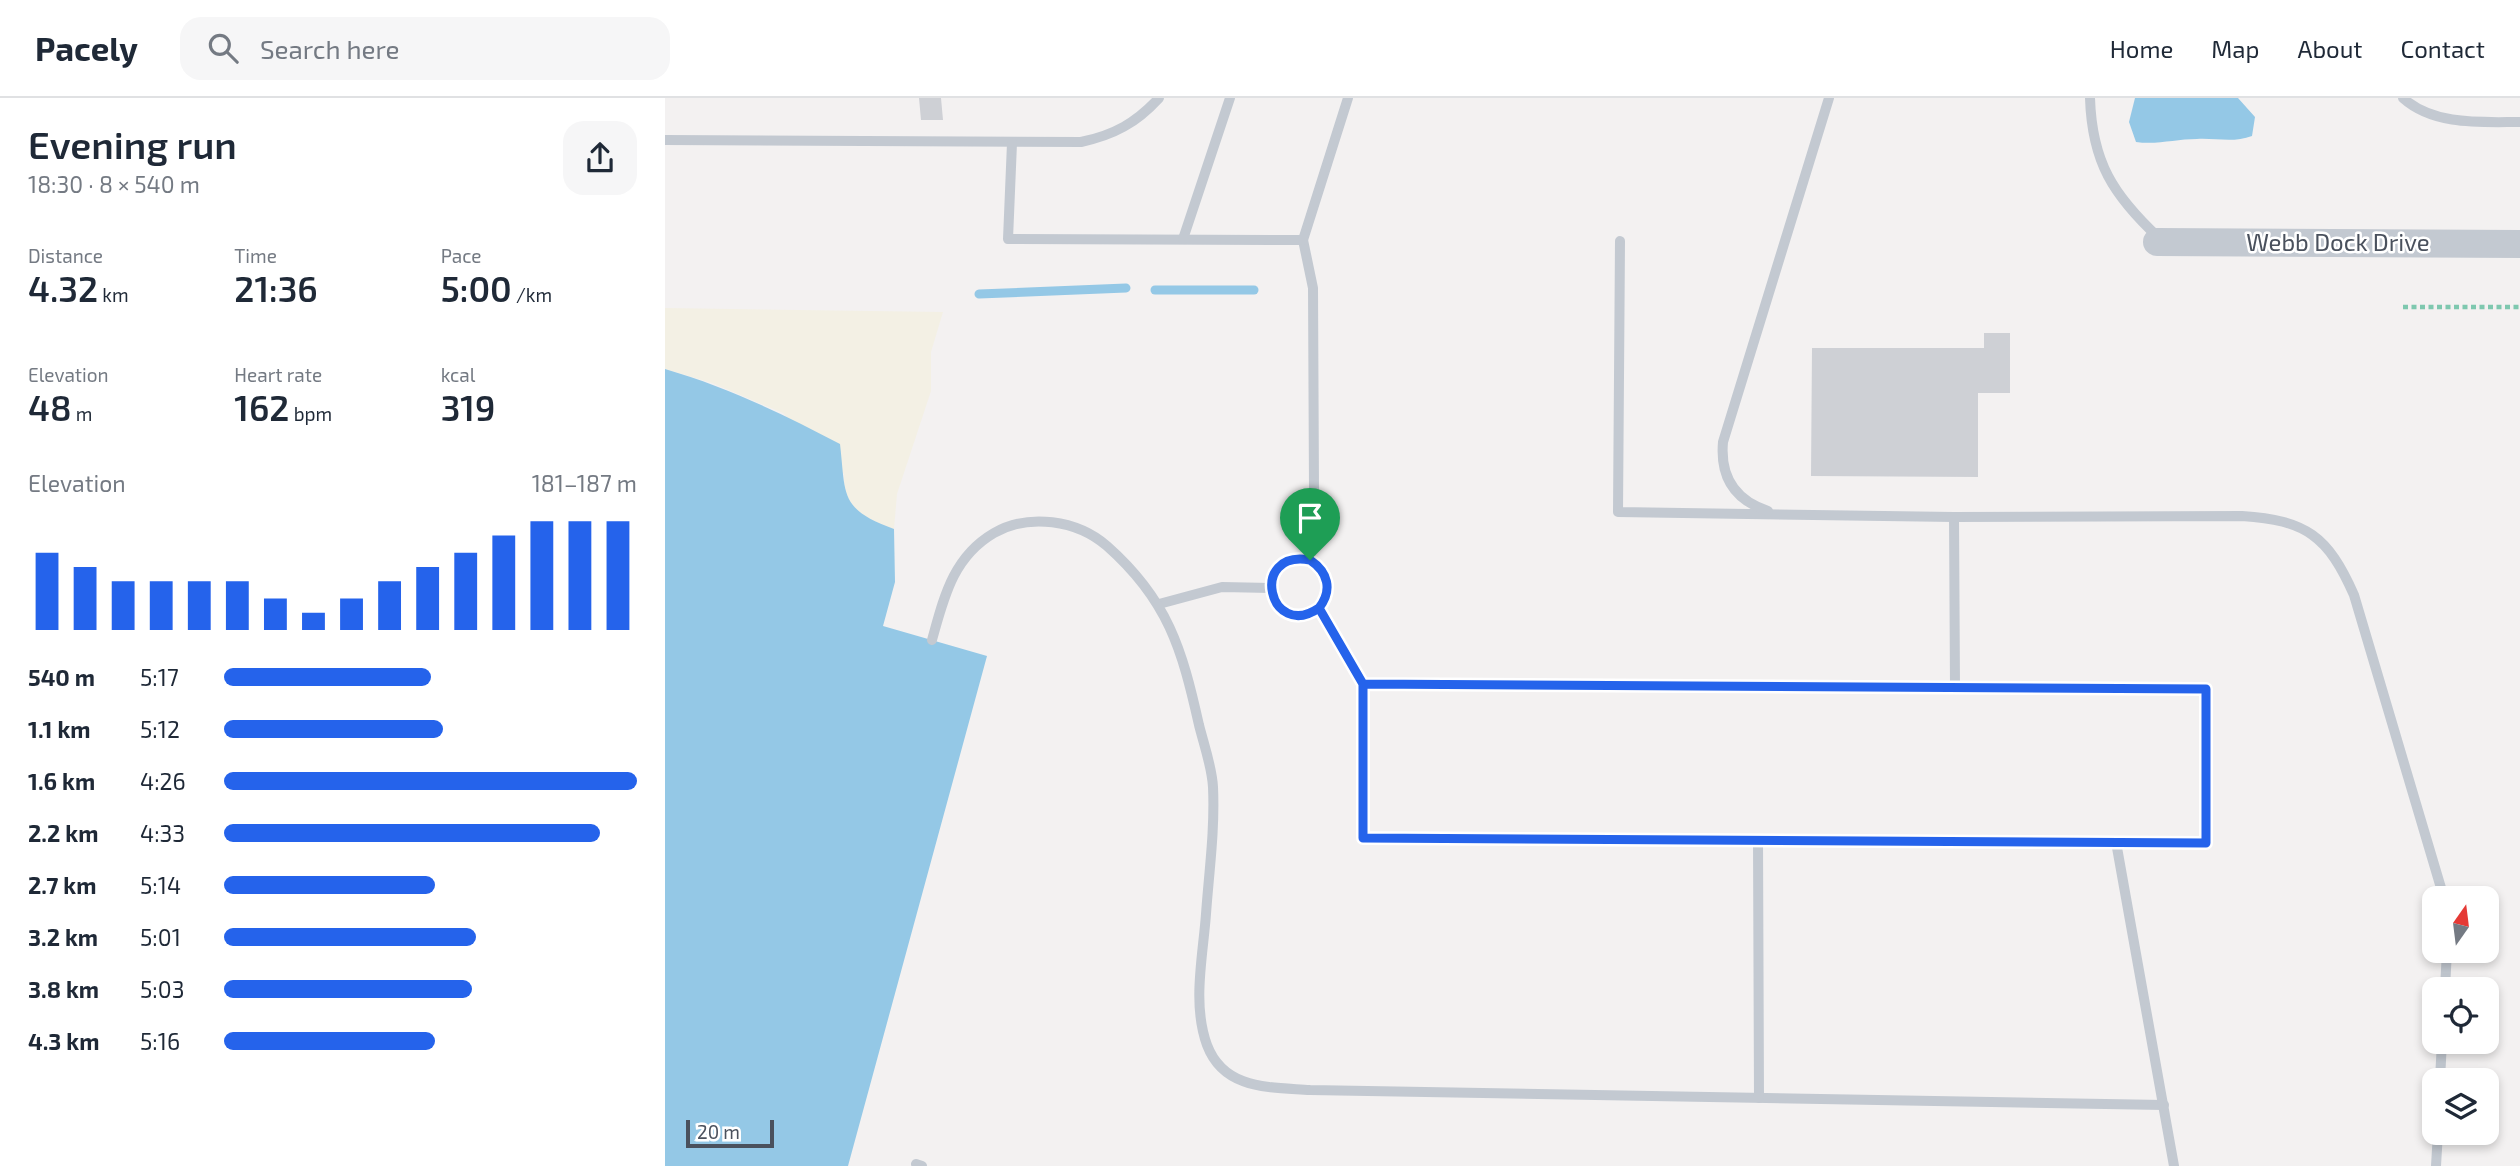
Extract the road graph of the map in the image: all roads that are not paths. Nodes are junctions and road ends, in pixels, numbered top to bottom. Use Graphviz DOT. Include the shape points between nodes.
graph roads {
  1 [pos="1159,98"];
  2 [pos="1230,98"];
  3 [pos="1348,98"];
  4 [pos="1829,98"];
  5 [pos="2090,98"];
  6 [pos="2403,98"];
  7 [pos="2520,122"];
  8 [pos="665,140"];
  9 [pos="1012,143"];
  10 [pos="1183,239"];
  11 [pos="1303,240"];
  12 [pos="1620,241"];
  13 [pos="2160,242"];
  14 [pos="2520,244"];
  15 [pos="1787,514"];
  16 [pos="1954,517"];
  17 [pos="1310,560"];
  18 [pos="1271,588"];
  19 [pos="1159,604"];
  20 [pos="1319,608"];
  21 [pos="932,640"];
  22 [pos="1363,684"];
  23 [pos="1955,687"];
  24 [pos="1758,840"];
  25 [pos="2116,842"];
  26 [pos="2440,886"];
  27 [pos="1759,1098"];
  28 [pos="2164,1105"];
  29 [pos="2437,1145"];
  30 [pos="2174,1166"];
  31 [pos="2436,1166"];
  1 -- 9 [label="lane" via="1133,123 1105,137"];
  2 -- 10 [label="lane"];
  3 -- 11 [label="lane"];
  4 -- 15 [label="lane" via="1723,442 1725,472 1735,492 1760,508"];
  5 -- 13 [label="lane" via="2101,166 2124,203"];
  6 -- 7 [label="lane" via="2436,116"];
  8 -- 9 [label="lane"];
  9 -- 10 [label="lane" via="1008,239"];
  10 -- 11 [label="lane"];
  11 -- 17 [label="lane" via="1313,288 1317,504"];
  12 -- 15 [label="lane" via="1618,512"];
  13 -- 14 [label="street, Webb Dock Drive"];
  15 -- 16 [label="lane"];
  16 -- 23 [label="lane"];
  16 -- 26 [label="lane" via="2242,516 2281,522 2316,536 2338,563 2354,595"];
  17 -- 18 [label="lane" via="1282,564"];
  17 -- 20 [label="lane" via="1328,582"];
  18 -- 19 [label="lane" via="1222,587"];
  18 -- 20 [label="lane" via="1277,605 1292,615"];
  19 -- 21 [label="lane" via="1100,540 1071,526 1027,523 1002,528 988,537 954,570"];
  19 -- 27 [label="lane" via="1187,670 1213,784 1199,1012 1208,1049 1229,1077 1257,1086 1310,1090"];
  20 -- 22 [label="lane"];
  22 -- 23 [label="lane"];
  22 -- 24 [label="lane" via="1363,838"];
  23 -- 25 [label="lane" via="2206,689 2206,843"];
  24 -- 25 [label="lane"];
  24 -- 27 [label="lane"];
  25 -- 28 [label="lane"];
  27 -- 28 [label="lane"];
  28 -- 30 [label="lane"];
  29 -- 31 [label="lane"];
}
